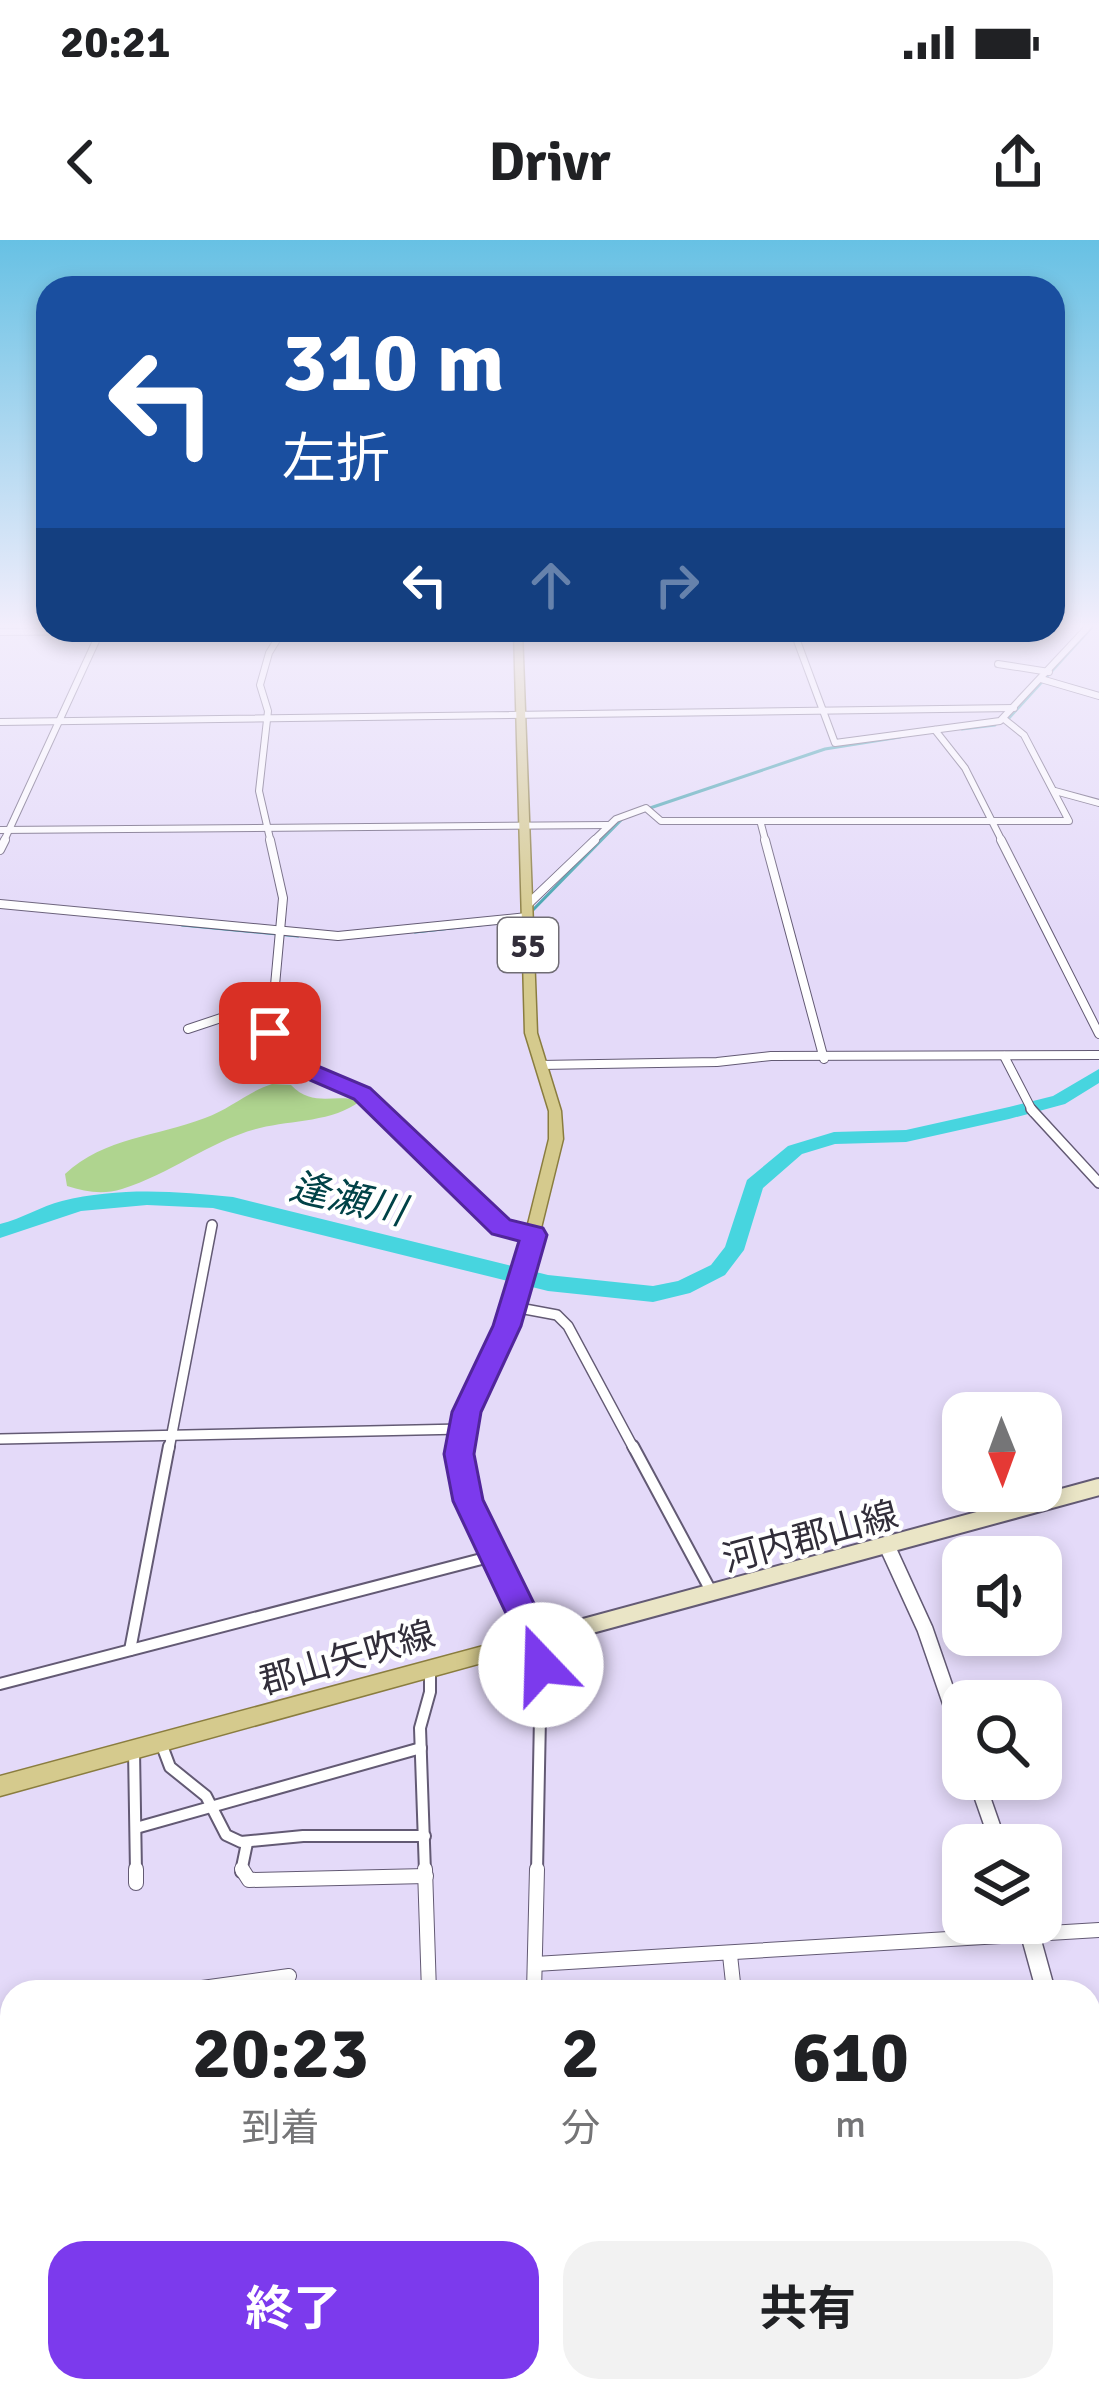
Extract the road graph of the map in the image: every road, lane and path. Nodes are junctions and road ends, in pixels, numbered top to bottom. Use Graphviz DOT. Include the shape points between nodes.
graph roads {
  1 [pos="56,728"];
  2 [pos="266,728"];
  3 [pos="521,728"];
  4 [pos="829,728"];
  5 [pos="949,728"];
  6 [pos="1015,728"];
  7 [pos="935,730"];
  8 [pos="1055,791"];
  9 [pos="1099,803"];
  10 [pos="994,823"];
  11 [pos="524,824"];
  12 [pos="761,824"];
  13 [pos="608,825"];
  14 [pos="268,828"];
  15 [pos="4,830"];
  16 [pos="0,850"];
  17 [pos="0,904"];
  18 [pos="527,911"];
  19 [pos="283,932"];
  20 [pos="275,1000"];
  21 [pos="188,1029"];
  22 [pos="1099,1034"];
  23 [pos="1099,1055"];
  24 [pos="1004,1056"];
  25 [pos="824,1059"];
  26 [pos="540,1065"];
  27 [pos="1099,1183"];
  28 [pos="212,1225"];
  29 [pos="534,1235"];
  30 [pos="514,1306"];
  31 [pos="462,1429"];
  32 [pos="172,1435"];
  33 [pos="0,1439"];
  34 [pos="1099,1487"];
  35 [pos="886,1546"];
  36 [pos="493,1556"];
  37 [pos="712,1593"];
  38 [pos="536,1640"];
  39 [pos="130,1650"];
  40 [pos="430,1668"];
  41 [pos="943,1680"];
  42 [pos="0,1684"];
  43 [pos="161,1743"];
  44 [pos="421,1748"];
  45 [pos="134,1750"];
  46 [pos="0,1786"];
  47 [pos="213,1806"];
  48 [pos="136,1828"];
  49 [pos="424,1836"];
  50 [pos="247,1843"];
  51 [pos="426,1876"];
  52 [pos="136,1883"];
  53 [pos="1062,1929"];
  54 [pos="1099,1930"];
  55 [pos="942,1936"];
  56 [pos="1032,1944"];
  57 [pos="730,1955"];
  58 [pos="535,1964"];
  59 [pos="289,1976"];
  60 [pos="273,1980"];
  61 [pos="429,1980"];
  62 [pos="535,1980"];
  63 [pos="733,1980"];
  64 [pos="1043,1980"];
  1 -- 15 [label="street"];
  2 -- 14 [label="street" via="259,778"];
  3 -- 11 [label="main road, 55"];
  4 -- 7 [label="street" via="835,743"];
  5 -- 7 [label="street"];
  6 -- 8 [label="street"];
  7 -- 10 [label="street"];
  8 -- 9 [label="street"];
  8 -- 10 [label="street" via="1069,820"];
  10 -- 12 [label="street"];
  10 -- 22 [label="street"];
  11 -- 13 [label="street"];
  11 -- 14 [label="street"];
  11 -- 18 [label="main road, 55"];
  12 -- 13 [label="street" via="661,821 646,808"];
  12 -- 25 [label="street"];
  13 -- 18 [label="street"];
  14 -- 15 [label="street"];
  14 -- 19 [label="street"];
  15 -- 16 [label="street"];
  17 -- 19 [label="street"];
  18 -- 19 [label="street" via="338,936"];
  18 -- 26 [label="main road, 55" via="531,1033"];
  19 -- 20 [label="street"];
  20 -- 21 [label="street"];
  20 -- 29 [label="street" via="274,1053 362,1094 501,1227"];
  23 -- 24 [label="street"];
  24 -- 25 [label="street"];
  24 -- 27 [label="street" via="1037,1120"];
  25 -- 26 [label="street"];
  26 -- 29 [label="main road, 55" via="556,1128"];
  28 -- 32 [label="street"];
  29 -- 30 [label="main road, 55"];
  30 -- 31 [label="main road, 55"];
  30 -- 37 [label="street" via="568,1326"];
  31 -- 32 [label="street"];
  31 -- 36 [label="main road, 55" via="463,1482"];
  32 -- 33 [label="street"];
  32 -- 39 [label="street"];
  34 -- 35 [label="main road, 河内郡山線"];
  35 -- 37 [label="main road, 河内郡山線"];
  35 -- 41 [label="street"];
  36 -- 38 [label="main road, 55"];
  36 -- 39 [label="street"];
  37 -- 38 [label="main road, 河内郡山線"];
  38 -- 40 [label="main road, 郡山矢吹線"];
  38 -- 58 [label="street"];
  39 -- 42 [label="street"];
  40 -- 43 [label="main road, 郡山矢吹線"];
  40 -- 44 [label="street"];
  43 -- 45 [label="main road, 郡山矢吹線"];
  43 -- 47 [label="street" via="170,1767"];
  44 -- 47 [label="street"];
  44 -- 49 [label="street"];
  45 -- 46 [label="main road, 郡山矢吹線"];
  45 -- 48 [label="street"];
  47 -- 48 [label="street"];
  47 -- 50 [label="street" via="226,1835"];
  48 -- 52 [label="street"];
  49 -- 50 [label="street"];
  49 -- 51 [label="street"];
  50 -- 51 [label="street" via="241,1874 249,1880"];
  51 -- 61 [label="street"];
  53 -- 54 [label="street"];
  55 -- 57 [label="street"];
  56 -- 64 [label="street"];
  57 -- 58 [label="street"];
  57 -- 63 [label="street"];
  58 -- 62 [label="street"];
  59 -- 60 [label="street"];
}
